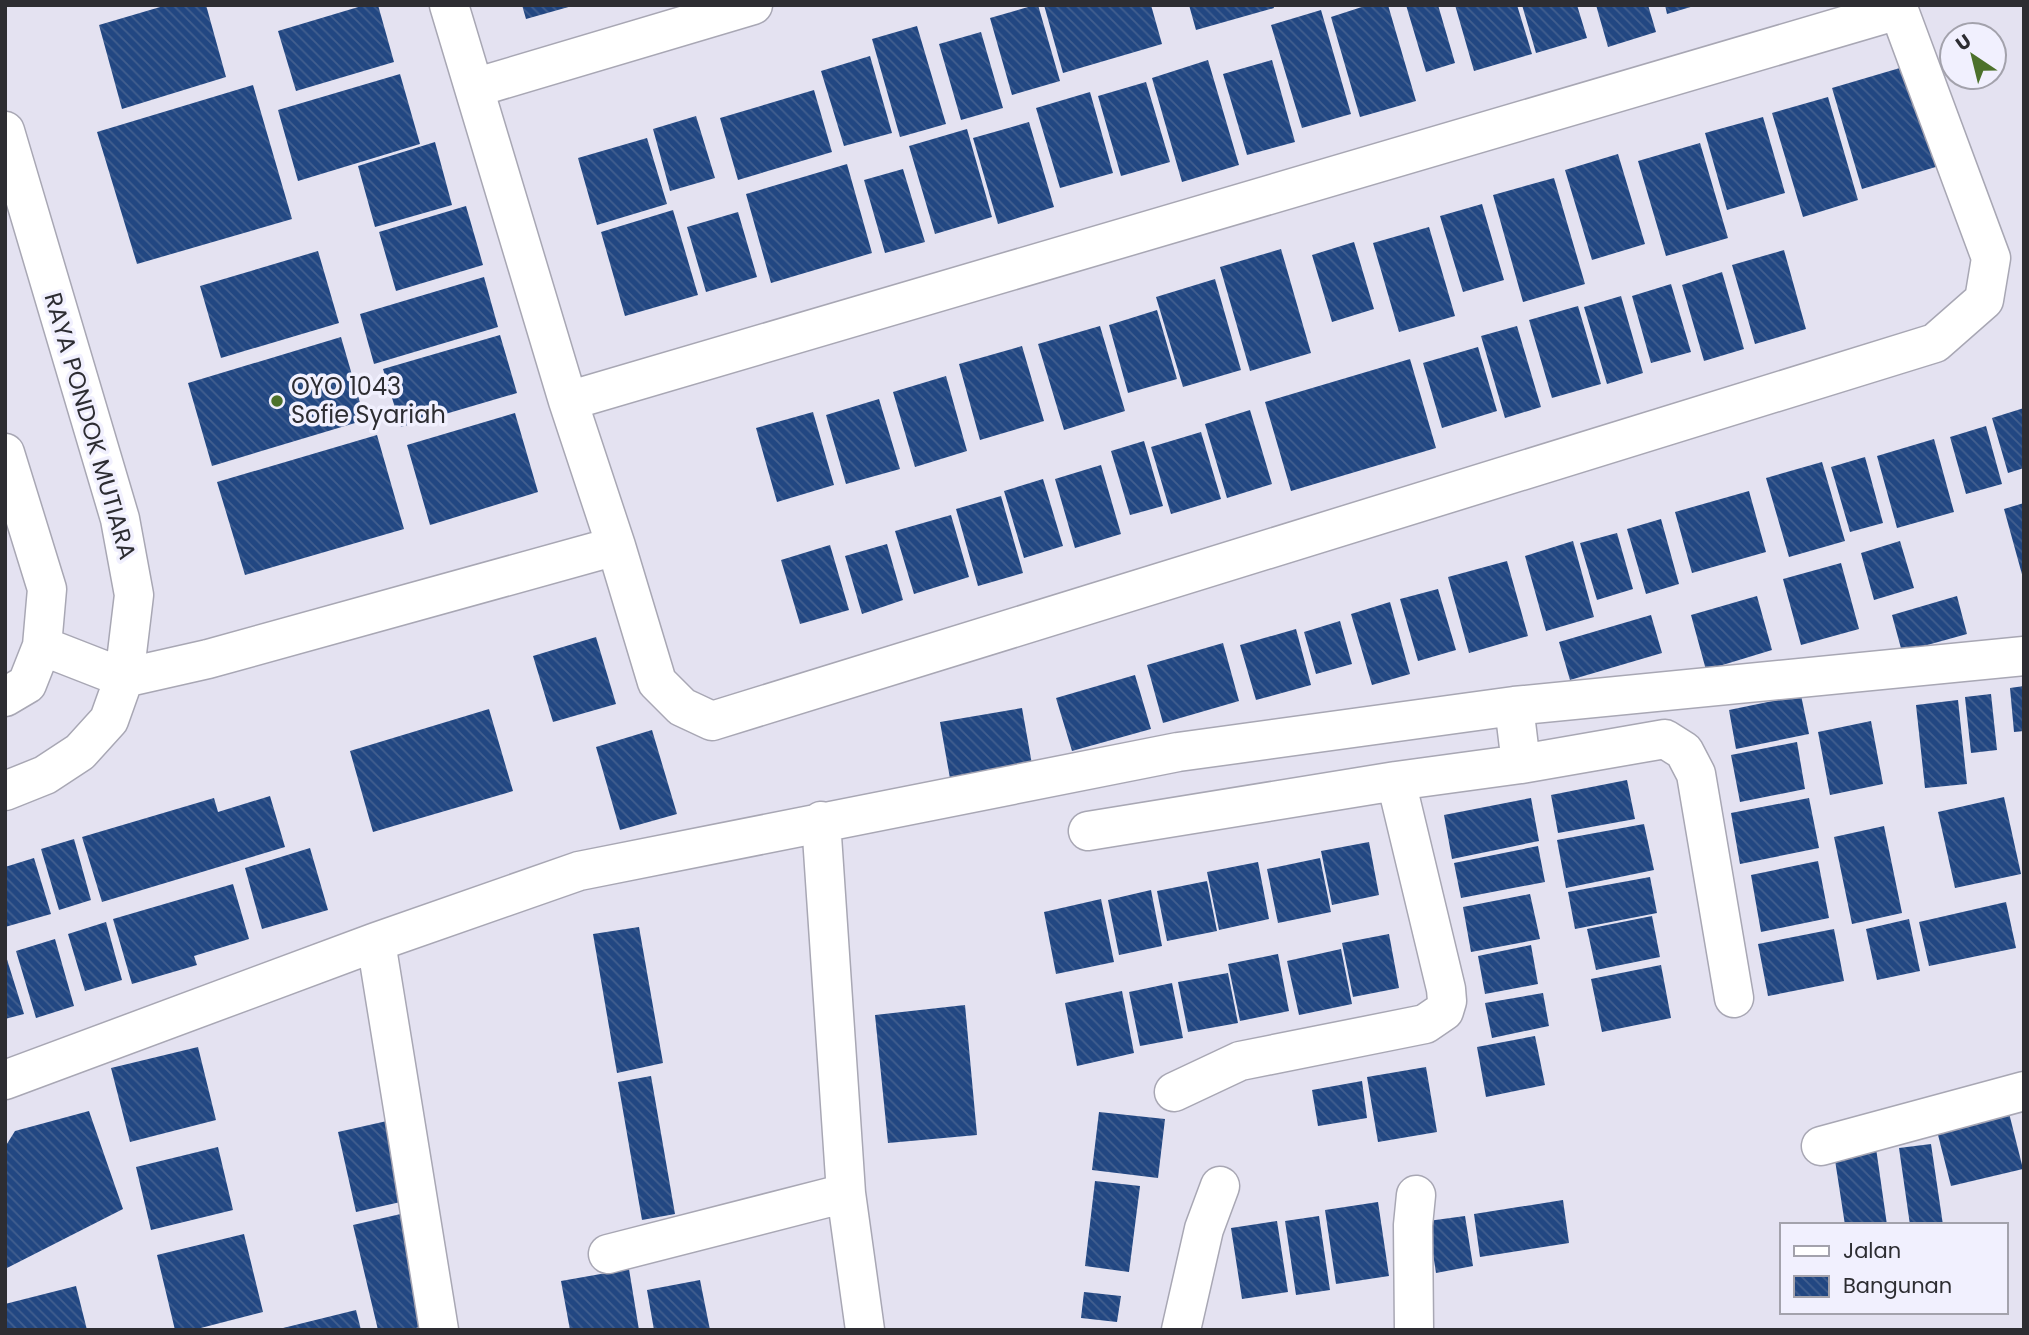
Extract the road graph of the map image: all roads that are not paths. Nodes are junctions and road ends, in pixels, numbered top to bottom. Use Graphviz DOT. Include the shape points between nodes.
graph roads {
  1 [pos="449,5"];
  2 [pos="753,5"];
  3 [pos="1898,8"];
  4 [pos="474,88"];
  5 [pos="5,131"];
  6 [pos="568,401"];
  7 [pos="5,453"];
  8 [pos="616,546"];
  9 [pos="42,646"];
  10 [pos="2024,656"];
  11 [pos="124,678"];
  12 [pos="5,697"];
  13 [pos="1514,706"];
  14 [pos="1521,764"];
  15 [pos="1396,781"];
  16 [pos="5,791"];
  17 [pos="821,821"];
  18 [pos="1088,831"];
  19 [pos="376,942"];
  20 [pos="1734,998"];
  21 [pos="5,1080"];
  22 [pos="2024,1091"];
  23 [pos="1174,1092"];
  24 [pos="1821,1146"];
  25 [pos="1220,1186"];
  26 [pos="846,1193"];
  27 [pos="1416,1195"];
  28 [pos="608,1254"];
  29 [pos="439,1330"];
  30 [pos="865,1330"];
  31 [pos="1181,1330"];
  32 [pos="1414,1330"];
  1 -- 4 [label="street"];
  2 -- 4 [label="street"];
  3 -- 6 [label="street"];
  3 -- 8 [label="street" via="1991,258 1984,300 1935,343 712,721 682,707 657,682"];
  4 -- 6 [label="street"];
  5 -- 11 [label="street, RAYA PONDOK MUTIARA" via="120,519 134,595"];
  6 -- 8 [label="street"];
  7 -- 9 [label="street" via="47,589"];
  8 -- 11 [label="street" via="221,656"];
  9 -- 11 [label="street"];
  9 -- 12 [label="street" via="27,684"];
  10 -- 13 [label="street"];
  11 -- 16 [label="street, RAYA PONDOK MUTIARA" via="109,720 80,752 45,775"];
  13 -- 14 [label="street"];
  13 -- 17 [label="street" via="1178,752"];
  14 -- 15 [label="street"];
  14 -- 20 [label="street" via="1665,738 1684,751 1696,774"];
  15 -- 18 [label="street"];
  15 -- 23 [label="street" via="1446,989 1444,1011 1425,1024 1240,1061"];
  17 -- 19 [label="street" via="579,871"];
  17 -- 26 [label="street"];
  19 -- 21 [label="street"];
  19 -- 29 [label="street"];
  22 -- 24 [label="street"];
  25 -- 31 [label="street" via="1204,1229"];
  26 -- 28 [label="street"];
  26 -- 30 [label="street"];
  27 -- 32 [label="street"];
}
